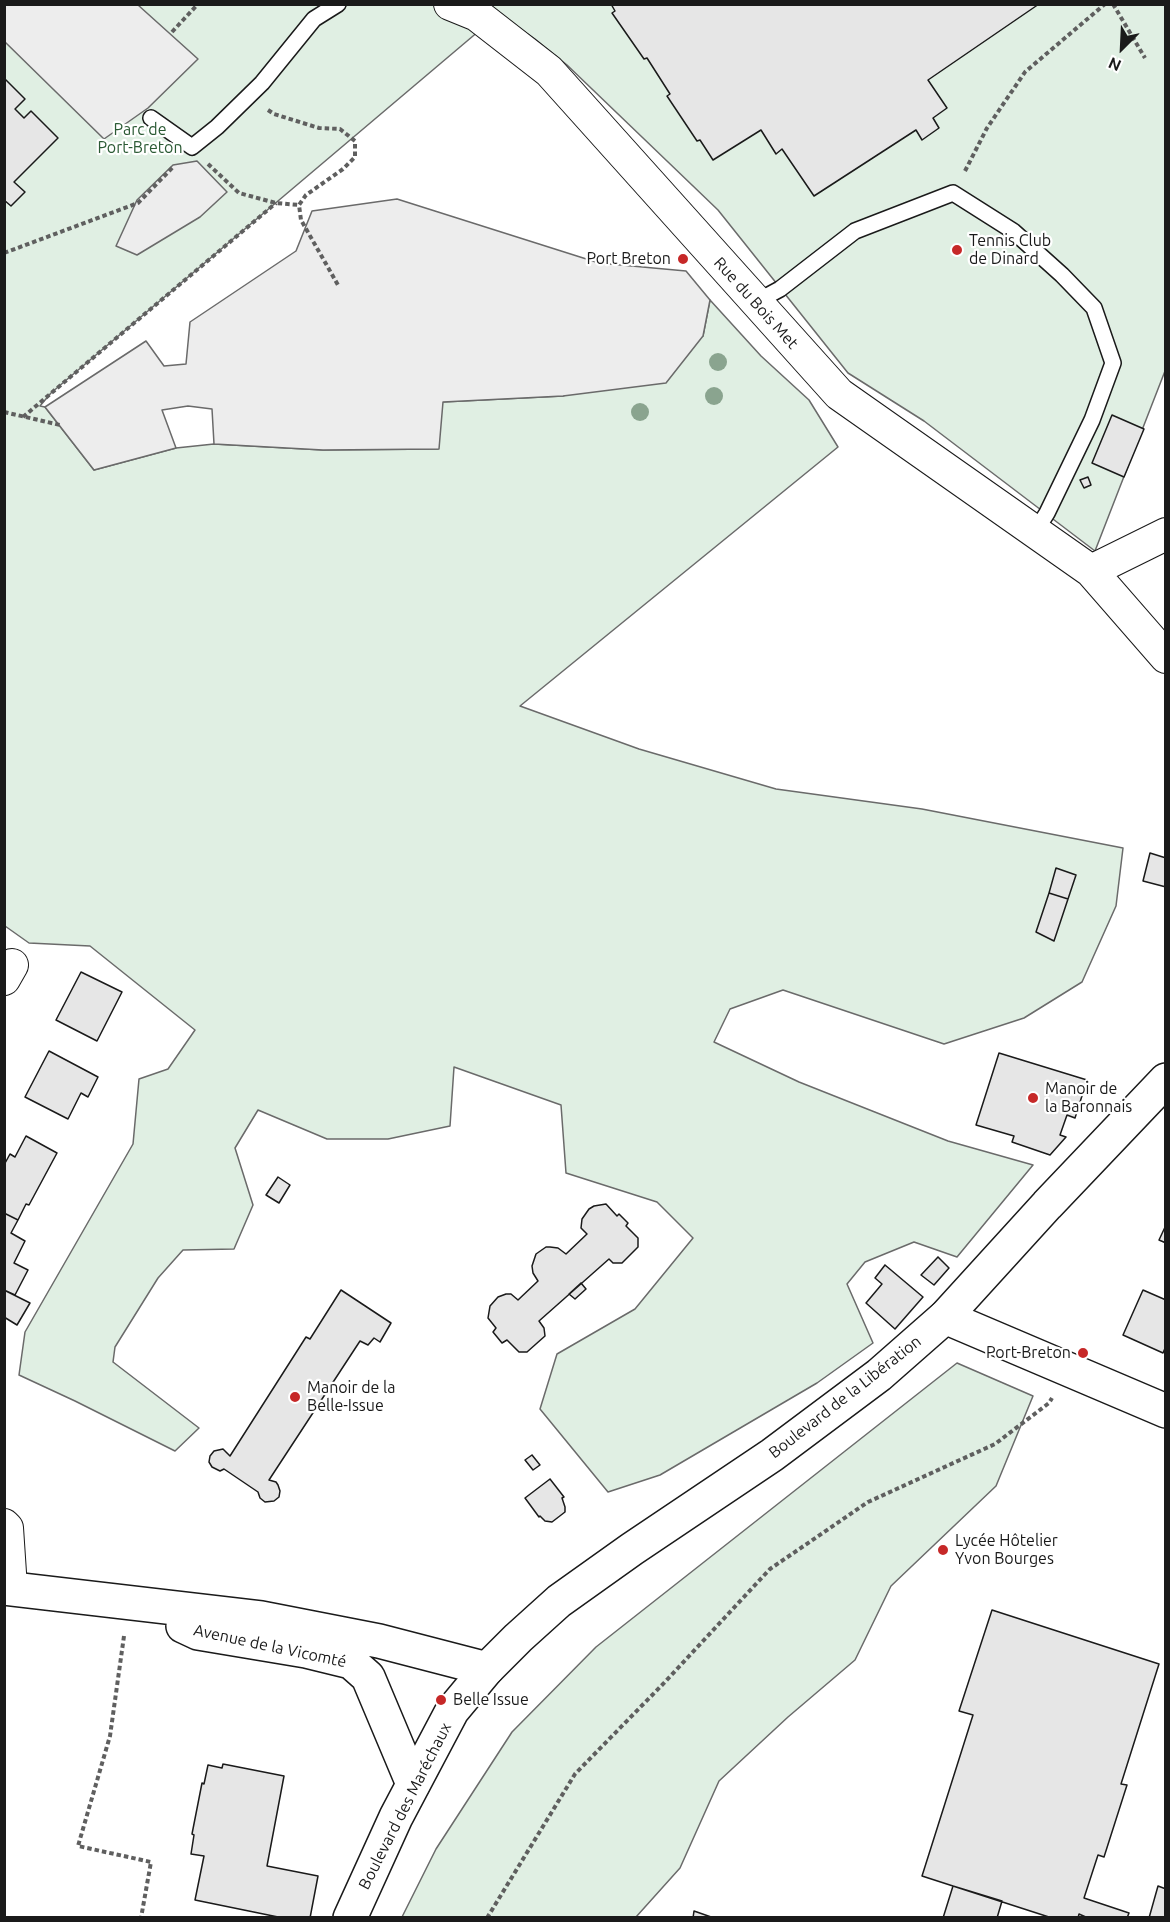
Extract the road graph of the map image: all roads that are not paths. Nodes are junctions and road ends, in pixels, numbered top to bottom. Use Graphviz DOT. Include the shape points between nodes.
graph roads {
  1 [pos="338,4"];
  2 [pos="450,4"];
  3 [pos="150,118"];
  4 [pos="756,302"];
  5 [pos="1035,532"];
  6 [pos="1166,534"];
  7 [pos="1091,571"];
  8 [pos="1166,657"];
  9 [pos="1166,1080"];
  10 [pos="945,1317"];
  11 [pos="1166,1410"];
  12 [pos="4,1525"];
  13 [pos="8,1588"];
  14 [pos="129,1602"];
  15 [pos="487,1669"];
  16 [pos="413,1784"];
  17 [pos="350,1917"];
  1 -- 3 [label="lane" via="314,19 262,83 192,147"];
  2 -- 4 [label="street, Rue du Bois Met" via="477,15 549,71"];
  4 -- 5 [label="street, Rue du Bois Met" via="839,394"];
  4 -- 5 [label="lane" via="780,289 855,231 953,193 1013,231 1094,308 1113,363 1092,420"];
  5 -- 7 [label="street, Rue du Bois Met"];
  6 -- 7 [label="street"];
  7 -- 8 [label="street, Rue du Bois Met"];
  9 -- 10 [label="main road, Boulevard de la Libération"];
  10 -- 11 [label="main road"];
  10 -- 15 [label="main road, Boulevard de la Libération" via="879,1374 772,1455 559,1601"];
  12 -- 13 [label="street"];
  13 -- 14 [label="main road, Avenue de la Vicomté"];
  14 -- 15 [label="main road, Avenue de la Vicomté" via="261,1618 379,1641"];
  14 -- 16 [label="main road, Avenue de la Vicomté" via="198,1633 351,1662 368,1677"];
  15 -- 16 [label="main road, Boulevard des Maréchaux" via="453,1711"];
  16 -- 17 [label="main road, Boulevard des Maréchaux"];
}
